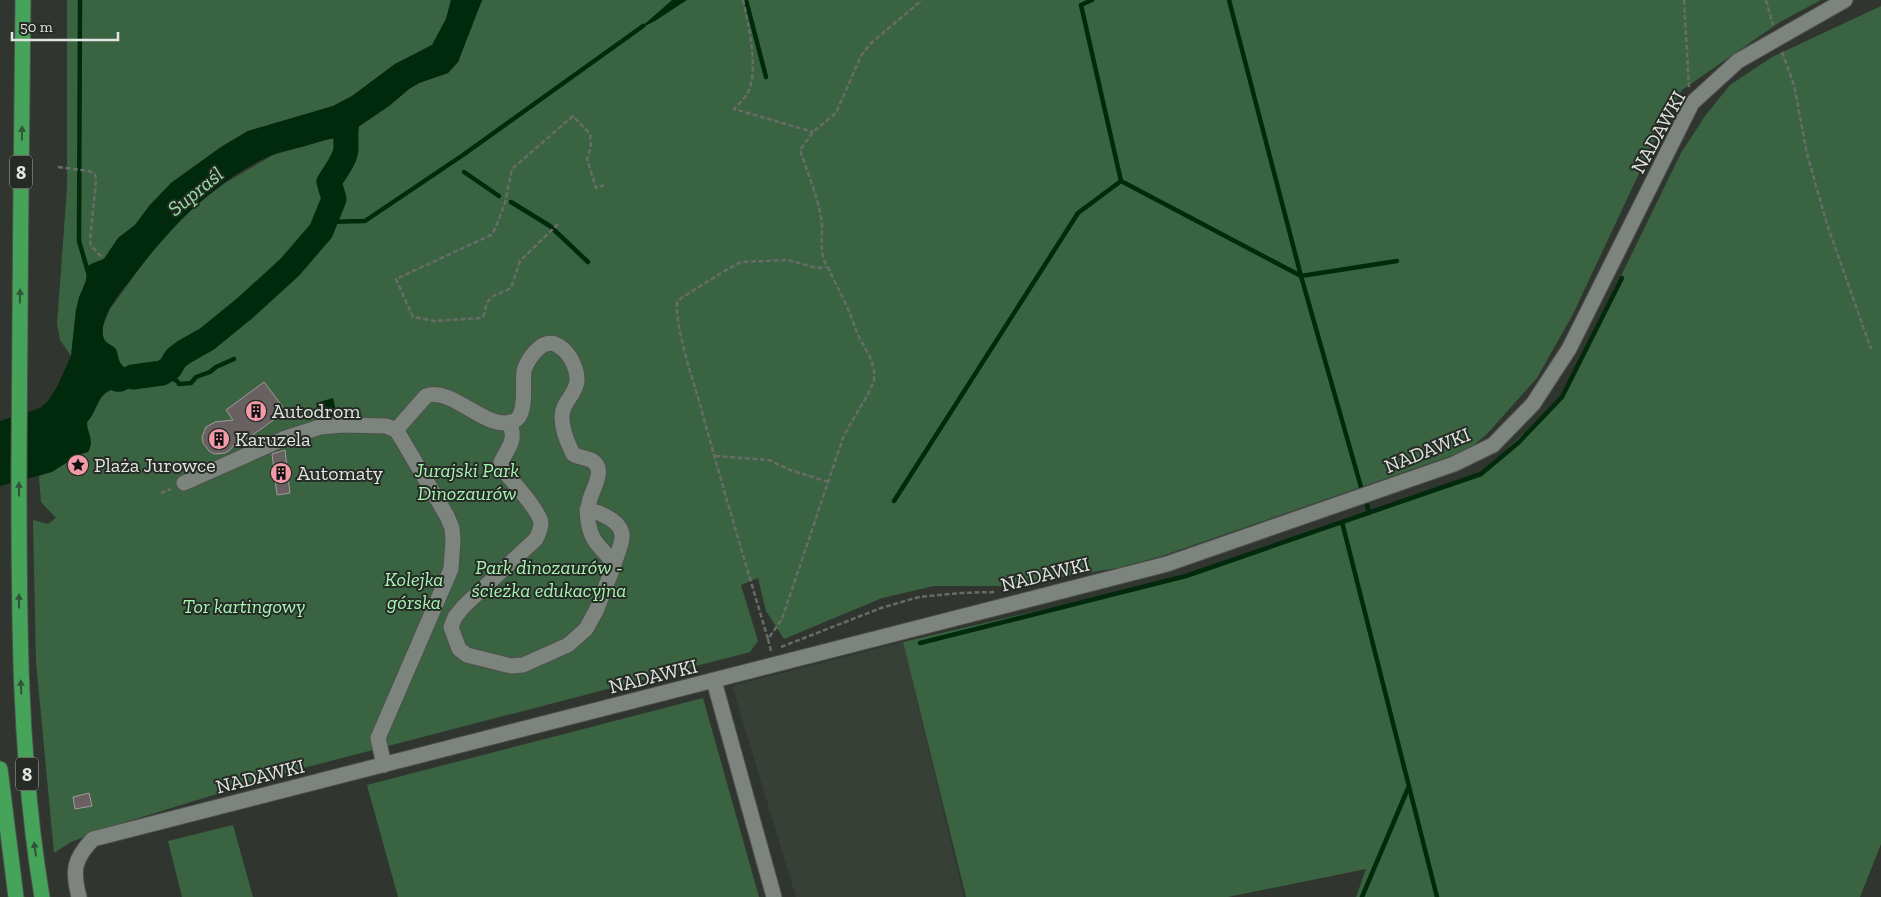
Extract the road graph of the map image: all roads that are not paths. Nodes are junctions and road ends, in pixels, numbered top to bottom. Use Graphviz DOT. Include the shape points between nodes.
graph roads {
  1 [pos="23,0"];
  2 [pos="1845,0"];
  3 [pos="509,422"];
  4 [pos="396,430"];
  5 [pos="184,483"];
  6 [pos="588,510"];
  7 [pos="614,565"];
  8 [pos="714,681"];
  9 [pos="384,765"];
  10 [pos="0,769"];
  11 [pos="16,897"];
  12 [pos="42,897"];
  13 [pos="79,897"];
  14 [pos="774,897"];
  12 -- 1 [label="highway, 8, one-way" via="26,762 20,650"];
  2 -- 8 [label="street, NADAWKI" via="1738,61 1692,103 1569,349 1533,404 1493,445 1454,464 1167,564"];
  3 -- 4 [label="street" via="484,417 449,397 431,394"];
  3 -- 6 [label="street" via="518,418 523,409 522,380 530,358 543,344 550,342 568,352 577,373 576,387 562,412 568,445 573,454 592,460 599,471"];
  3 -- 7 [label="street" via="513,437 501,462 503,470 537,513 541,524 536,539 455,617 452,627 459,649 511,666 523,665 568,645 586,629"];
  4 -- 5 [label="street" via="373,425 313,429"];
  4 -- 9 [label="street" via="447,516 452,528 453,558 430,621 378,738"];
  6 -- 7 [label="street" via="594,541"];
  6 -- 7 [label="street" via="600,512 620,529 623,536"];
  8 -- 9 [label="street, NADAWKI"];
  8 -- 14 [label="street"];
  9 -- 13 [label="street, NADAWKI" via="93,839 80,852 75,868"];
  10 -- 11 [label="highway, 8"];
}
